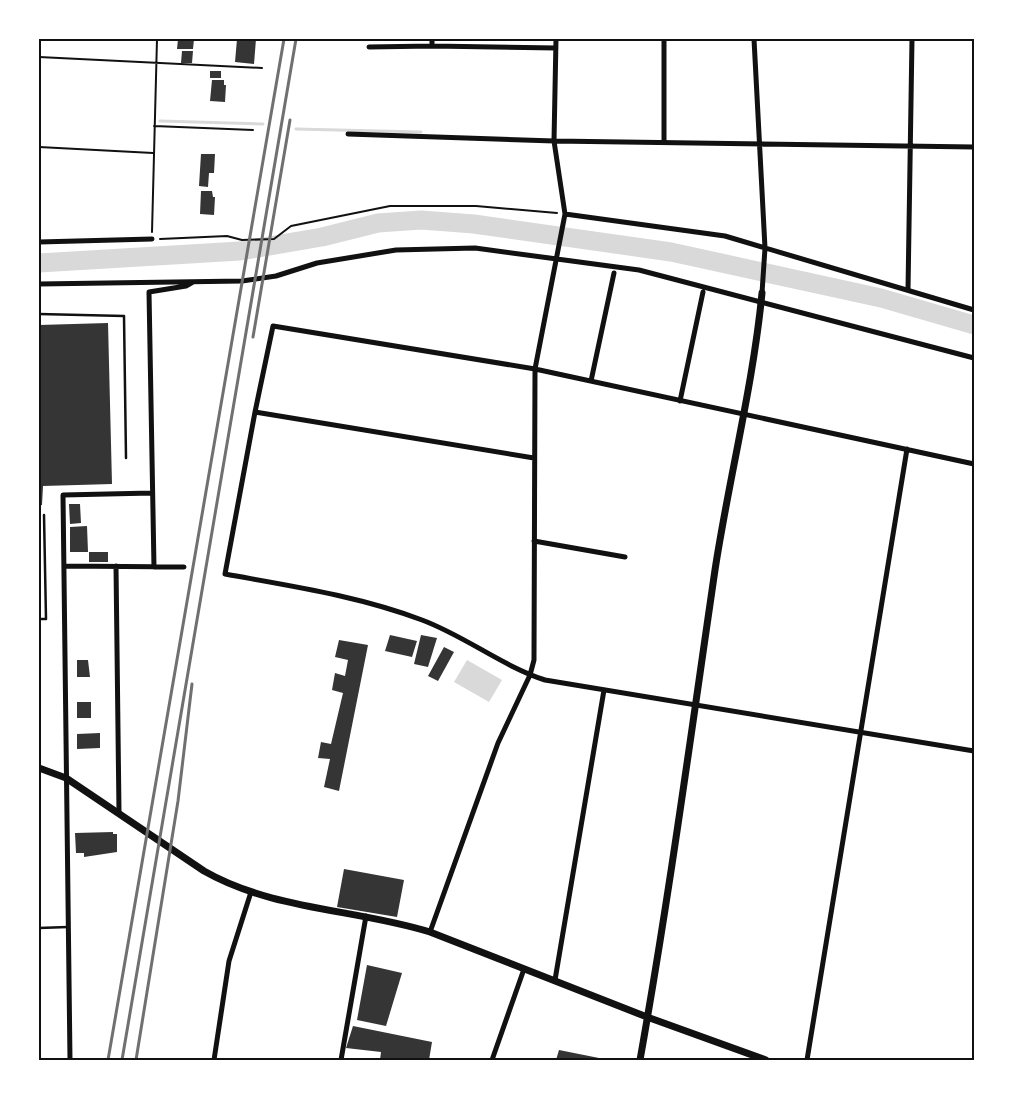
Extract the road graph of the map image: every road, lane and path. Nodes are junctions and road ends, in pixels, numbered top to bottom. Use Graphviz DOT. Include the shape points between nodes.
graph roads {
  1 [pos="157,39"];
  2 [pos="432,39"];
  3 [pos="556,39"];
  4 [pos="664,39"];
  5 [pos="754,39"];
  6 [pos="912,39"];
  7 [pos="432,46"];
  8 [pos="369,47"];
  9 [pos="556,48"];
  10 [pos="39,57"];
  11 [pos="156,64"];
  12 [pos="262,68"];
  13 [pos="154,126"];
  14 [pos="253,130"];
  15 [pos="348,134"];
  16 [pos="554,141"];
  17 [pos="664,141"];
  18 [pos="760,144"];
  19 [pos="910,146"];
  20 [pos="39,147"];
  21 [pos="974,147"];
  22 [pos="153,153"];
  23 [pos="564,214"];
  24 [pos="152,239"];
  25 [pos="39,242"];
  26 [pos="765,251"];
  27 [pos="556,257"];
  28 [pos="614,273"];
  29 [pos="196,280"];
  30 [pos="39,284"];
  31 [pos="908,290"];
  32 [pos="703,292"];
  33 [pos="762,293"];
  34 [pos="761,301"];
  35 [pos="974,310"];
  36 [pos="39,314"];
  37 [pos="974,358"];
  38 [pos="535,369"];
  39 [pos="591,382"];
  40 [pos="680,401"];
  41 [pos="255,412"];
  42 [pos="744,415"];
  43 [pos="906,449"];
  44 [pos="126,458"];
  45 [pos="534,458"];
  46 [pos="974,464"];
  47 [pos="152,493"];
  48 [pos="44,515"];
  49 [pos="534,541"];
  50 [pos="625,557"];
  51 [pos="64,566"];
  52 [pos="116,566"];
  53 [pos="154,567"];
  54 [pos="184,567"];
  55 [pos="39,619"];
  56 [pos="530,675"];
  57 [pos="604,690"];
  58 [pos="697,705"];
  59 [pos="860,734"];
  60 [pos="974,752"];
  61 [pos="39,768"];
  62 [pos="66,778"];
  63 [pos="119,812"];
  64 [pos="251,892"];
  65 [pos="366,916"];
  66 [pos="68,927"];
  67 [pos="39,928"];
  68 [pos="430,932"];
  69 [pos="524,969"];
  70 [pos="555,980"];
  71 [pos="648,1017"];
  72 [pos="70,1060"];
  73 [pos="214,1060"];
  74 [pos="341,1060"];
  75 [pos="492,1060"];
  76 [pos="640,1060"];
  77 [pos="766,1060"];
  78 [pos="806,1060"];
  1 -- 11 [label="path"];
  2 -- 7 [label="street"];
  3 -- 9 [label="street"];
  4 -- 17 [label="street"];
  5 -- 18 [label="street"];
  6 -- 19 [label="street"];
  7 -- 8 [label="street"];
  7 -- 9 [label="street"];
  9 -- 16 [label="street"];
  10 -- 11 [label="path"];
  11 -- 12 [label="path"];
  11 -- 13 [label="path"];
  13 -- 14 [label="path"];
  13 -- 22 [label="path"];
  15 -- 16 [label="street"];
  16 -- 17 [label="street"];
  16 -- 23 [label="street"];
  17 -- 18 [label="street"];
  18 -- 19 [label="street"];
  18 -- 26 [label="street"];
  19 -- 21 [label="street"];
  19 -- 31 [label="street"];
  20 -- 22 [label="path"];
  22 -- 24 [label="path"];
  23 -- 24 [label="path" via="476,206 390,206 292,226 274,239 242,240 227,236"];
  23 -- 26 [label="street" via="725,236"];
  23 -- 27 [label="street"];
  24 -- 25 [label="street"];
  26 -- 31 [label="street"];
  26 -- 33 [label="street"];
  27 -- 29 [label="street" via="474,248 396,250 316,263 264,278"];
  27 -- 34 [label="street" via="639,270"];
  27 -- 38 [label="street"];
  28 -- 39 [label="street"];
  29 -- 30 [label="street"];
  29 -- 47 [label="street" via="186,286 149,292"];
  31 -- 35 [label="street"];
  32 -- 40 [label="street"];
  33 -- 34 [label="street"];
  34 -- 37 [label="street"];
  34 -- 42 [label="street"];
  36 -- 44 [label="lane" via="124,316"];
  38 -- 39 [label="street"];
  38 -- 41 [label="street" via="273,326"];
  38 -- 45 [label="street"];
  39 -- 40 [label="street"];
  40 -- 42 [label="street"];
  41 -- 45 [label="street"];
  41 -- 56 [label="street" via="225,574 335,594 421,620 457,635"];
  42 -- 43 [label="street"];
  42 -- 58 [label="street" via="716,569"];
  43 -- 46 [label="street"];
  43 -- 59 [label="street"];
  45 -- 49 [label="street"];
  47 -- 51 [label="street" via="63,494"];
  47 -- 53 [label="street"];
  48 -- 55 [label="lane" via="46,619"];
  49 -- 50 [label="street"];
  49 -- 56 [label="street" via="534,660"];
  51 -- 52 [label="street"];
  51 -- 62 [label="street"];
  52 -- 53 [label="street"];
  52 -- 63 [label="street"];
  53 -- 54 [label="street"];
  56 -- 57 [label="street"];
  56 -- 68 [label="street" via="498,743"];
  57 -- 58 [label="street"];
  57 -- 70 [label="street"];
  58 -- 59 [label="street"];
  58 -- 71 [label="street"];
  59 -- 60 [label="street"];
  59 -- 78 [label="street"];
  61 -- 62 [label="street"];
  62 -- 63 [label="street"];
  62 -- 66 [label="street"];
  63 -- 64 [label="street" via="204,871"];
  64 -- 65 [label="street"];
  64 -- 73 [label="street" via="229,961"];
  65 -- 68 [label="street"];
  65 -- 74 [label="street"];
  66 -- 67 [label="lane"];
  66 -- 72 [label="street"];
  68 -- 69 [label="street"];
  69 -- 70 [label="street"];
  69 -- 75 [label="street"];
  70 -- 71 [label="street"];
  71 -- 76 [label="street"];
  71 -- 77 [label="street"];
}
